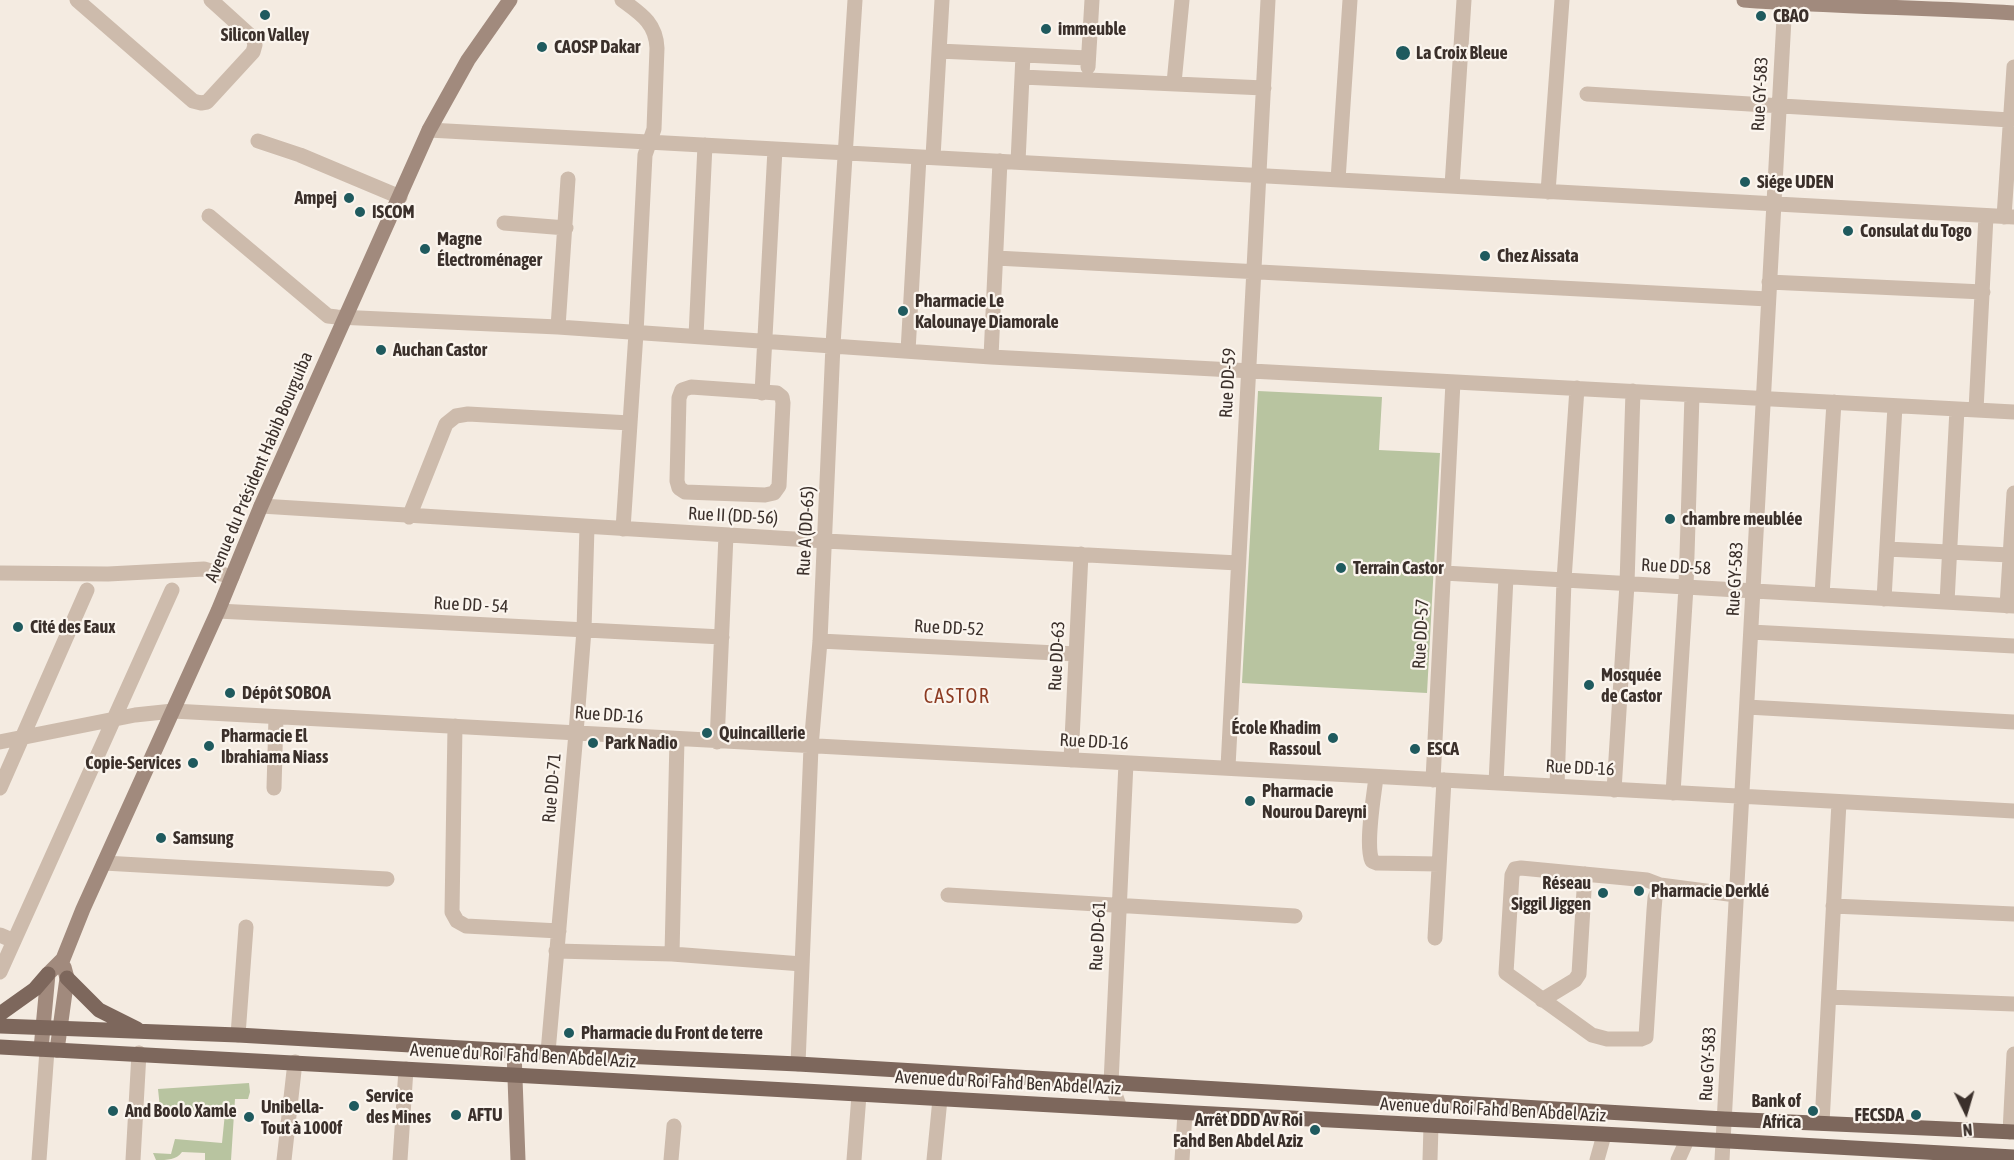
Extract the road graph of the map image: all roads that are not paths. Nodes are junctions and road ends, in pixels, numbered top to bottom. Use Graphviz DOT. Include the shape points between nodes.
graph roads {
  1 [pos="76,0"];
  2 [pos="211,0"];
  3 [pos="622,0"];
  4 [pos="855,0"];
  5 [pos="942,0"];
  6 [pos="1092,0"];
  7 [pos="1182,0"];
  8 [pos="1268,0"];
  9 [pos="1350,0"];
  10 [pos="1464,0"];
  11 [pos="1562,0"];
  12 [pos="1744,0"];
  13 [pos="505,2"];
  14 [pos="1785,2"];
  15 [pos="1927,4"];
  16 [pos="2014,14"];
  17 [pos="939,51"];
  18 [pos="1023,55"];
  19 [pos="1088,58"];
  20 [pos="2014,67"];
  21 [pos="1022,77"];
  22 [pos="1087,79"];
  23 [pos="1174,83"];
  24 [pos="1264,88"];
  25 [pos="1587,94"];
  26 [pos="1779,106"];
  27 [pos="2010,120"];
  28 [pos="429,130"];
  29 [pos="258,141"];
  30 [pos="649,142"];
  31 [pos="705,145"];
  32 [pos="774,149"];
  33 [pos="845,153"];
  34 [pos="926,157"];
  35 [pos="1000,161"];
  36 [pos="1018,162"];
  37 [pos="1259,176"];
  38 [pos="568,179"];
  39 [pos="1338,180"];
  40 [pos="1452,186"];
  41 [pos="1548,192"];
  42 [pos="400,197"];
  43 [pos="1773,204"];
  44 [pos="209,216"];
  45 [pos="1986,216"];
  46 [pos="2009,217"];
  47 [pos="504,223"];
  48 [pos="566,228"];
  49 [pos="996,258"];
  50 [pos="1254,271"];
  51 [pos="1769,282"];
  52 [pos="1983,292"];
  53 [pos="1768,299"];
  54 [pos="345,317"];
  55 [pos="558,327"];
  56 [pos="636,333"];
  57 [pos="696,336"];
  58 [pos="765,341"];
  59 [pos="833,345"];
  60 [pos="908,351"];
  61 [pos="991,357"];
  62 [pos="1249,370"];
  63 [pos="1453,382"];
  64 [pos="1576,388"];
  65 [pos="1634,391"];
  66 [pos="762,393"];
  67 [pos="1692,395"];
  68 [pos="1764,398"];
  69 [pos="1834,402"];
  70 [pos="1895,406"];
  71 [pos="1957,409"];
  72 [pos="1976,410"];
  73 [pos="2014,412"];
  74 [pos="630,423"];
  75 [pos="2014,493"];
  76 [pos="261,506"];
  77 [pos="409,517"];
  78 [pos="587,527"];
  79 [pos="623,529"];
  80 [pos="726,535"];
  81 [pos="826,541"];
  82 [pos="1887,549"];
  83 [pos="1949,552"];
  84 [pos="1082,554"];
  85 [pos="2010,555"];
  86 [pos="1238,563"];
  87 [pos="0,573"];
  88 [pos="1444,573"];
  89 [pos="232,577"];
  90 [pos="1506,577"];
  91 [pos="1564,580"];
  92 [pos="1627,584"];
  93 [pos="1686,587"];
  94 [pos="87,590"];
  95 [pos="172,590"];
  96 [pos="1754,591"];
  97 [pos="1821,595"];
  98 [pos="1884,599"];
  99 [pos="1947,602"];
  100 [pos="2010,606"];
  101 [pos="218,611"];
  102 [pos="584,630"];
  103 [pos="1751,632"];
  104 [pos="722,637"];
  105 [pos="820,641"];
  106 [pos="2014,646"];
  107 [pos="1076,654"];
  108 [pos="1747,707"];
  109 [pos="173,711"];
  110 [pos="276,717"];
  111 [pos="114,719"];
  112 [pos="2014,722"];
  113 [pos="455,726"];
  114 [pos="576,733"];
  115 [pos="23,737"];
  116 [pos="677,739"];
  117 [pos="0,742"];
  118 [pos="717,742"];
  119 [pos="811,747"];
  120 [pos="1071,760"];
  121 [pos="1126,763"];
  122 [pos="1228,767"];
  123 [pos="1376,777"];
  124 [pos="1439,780"];
  125 [pos="1496,783"];
  126 [pos="1557,786"];
  127 [pos="0,788"];
  128 [pos="274,788"];
  129 [pos="1614,790"];
  130 [pos="1673,793"];
  131 [pos="1742,796"];
  132 [pos="1839,802"];
  133 [pos="2014,811"];
  134 [pos="104,863"];
  135 [pos="1439,864"];
  136 [pos="1585,874"];
  137 [pos="387,879"];
  138 [pos="1660,885"];
  139 [pos="948,895"];
  140 [pos="1737,895"];
  141 [pos="1119,906"];
  142 [pos="1833,906"];
  143 [pos="2014,914"];
  144 [pos="1295,916"];
  145 [pos="246,927"];
  146 [pos="559,931"];
  147 [pos="7,938"];
  148 [pos="1435,938"];
  149 [pos="556,951"];
  150 [pos="672,954"];
  151 [pos="63,959"];
  152 [pos="802,964"];
  153 [pos="0,972"];
  154 [pos="48,974"];
  155 [pos="67,978"];
  156 [pos="1828,997"];
  157 [pos="1542,1000"];
  158 [pos="2014,1004"];
  159 [pos="0,1014"];
  160 [pos="0,1026"];
  161 [pos="43,1028"];
  162 [pos="60,1028"];
  163 [pos="143,1031"];
  164 [pos="238,1035"];
  165 [pos="0,1047"];
  166 [pos="49,1050"];
  167 [pos="514,1051"];
  168 [pos="548,1052"];
  169 [pos="139,1053"];
  170 [pos="2014,1054"];
  171 [pos="295,1062"];
  172 [pos="798,1064"];
  173 [pos="406,1069"];
  174 [pos="515,1076"];
  175 [pos="1111,1083"];
  176 [pos="859,1095"];
  177 [pos="940,1099"];
  178 [pos="1120,1108"];
  179 [pos="1185,1113"];
  180 [pos="1724,1119"];
  181 [pos="1822,1123"];
  182 [pos="674,1126"];
  183 [pos="1431,1126"];
  184 [pos="2012,1132"];
  185 [pos="1604,1136"];
  186 [pos="1688,1140"];
  187 [pos="1724,1142"];
  188 [pos="1926,1156"];
  189 [pos="2014,1157"];
  190 [pos="39,1160"];
  191 [pos="133,1160"];
  192 [pos="284,1160"];
  193 [pos="399,1160"];
  194 [pos="518,1160"];
  195 [pos="671,1160"];
  196 [pos="854,1160"];
  197 [pos="934,1160"];
  198 [pos="1182,1160"];
  199 [pos="1430,1160"];
  200 [pos="1597,1160"];
  201 [pos="1678,1160"];
  202 [pos="1722,1160"];
  1 -- 2 [label="street" via="193,101 201,103 207,102 255,45 253,38"];
  3 -- 30 [label="street" via="657,35 654,129"];
  4 -- 33 [label="street, Rue A (DD-65)"];
  5 -- 17 [label="street"];
  6 -- 19 [label="street"];
  7 -- 23 [label="street"];
  8 -- 24 [label="street, Rue DD-59"];
  9 -- 39 [label="street"];
  10 -- 40 [label="street"];
  11 -- 41 [label="street"];
  12 -- 14 [label="main road"];
  13 -- 28 [label="main road, Avenue du Président Habib Bourguiba"];
  14 -- 15 [label="main road"];
  14 -- 26 [label="street, Rue GY-583"];
  15 -- 16 [label="main road"];
  17 -- 18 [label="street"];
  17 -- 34 [label="street"];
  18 -- 19 [label="street"];
  18 -- 21 [label="street"];
  19 -- 22 [label="street"];
  20 -- 27 [label="street"];
  21 -- 22 [label="street"];
  21 -- 36 [label="street"];
  22 -- 23 [label="street"];
  23 -- 24 [label="street"];
  24 -- 37 [label="street, Rue DD-59"];
  25 -- 26 [label="street"];
  26 -- 27 [label="street"];
  26 -- 43 [label="street, Rue GY-583"];
  27 -- 46 [label="street"];
  28 -- 30 [label="street"];
  28 -- 42 [label="main road, Avenue du Président Habib Bourguiba"];
  29 -- 42 [label="street"];
  30 -- 31 [label="street"];
  30 -- 56 [label="street" via="645,155"];
  31 -- 32 [label="street"];
  31 -- 57 [label="street"];
  32 -- 33 [label="street"];
  32 -- 58 [label="street"];
  33 -- 34 [label="street"];
  33 -- 59 [label="street, Rue A (DD-65)"];
  34 -- 35 [label="street"];
  34 -- 60 [label="street"];
  35 -- 36 [label="street"];
  35 -- 49 [label="street"];
  36 -- 37 [label="street"];
  37 -- 39 [label="street"];
  37 -- 50 [label="street, Rue DD-59"];
  38 -- 48 [label="street"];
  39 -- 40 [label="street"];
  40 -- 41 [label="street"];
  41 -- 43 [label="street"];
  42 -- 54 [label="main road, Avenue du Président Habib Bourguiba"];
  43 -- 45 [label="street"];
  43 -- 51 [label="street, Rue GY-583"];
  44 -- 54 [label="street" via="328,316"];
  45 -- 46 [label="street"];
  45 -- 52 [label="street"];
  47 -- 48 [label="street"];
  48 -- 55 [label="street"];
  49 -- 50 [label="street"];
  49 -- 61 [label="street"];
  50 -- 53 [label="street"];
  50 -- 62 [label="street, Rue DD-59"];
  51 -- 52 [label="street"];
  51 -- 53 [label="street, Rue GY-583"];
  52 -- 72 [label="street"];
  53 -- 68 [label="street, Rue GY-583"];
  54 -- 55 [label="street"];
  54 -- 76 [label="main road, Avenue du Président Habib Bourguiba"];
  55 -- 56 [label="street"];
  56 -- 57 [label="street"];
  56 -- 74 [label="street"];
  57 -- 58 [label="street"];
  58 -- 59 [label="street"];
  58 -- 66 [label="street"];
  59 -- 60 [label="street"];
  59 -- 81 [label="street, Rue A (DD-65)"];
  60 -- 61 [label="street"];
  61 -- 62 [label="street"];
  62 -- 63 [label="street"];
  62 -- 86 [label="street, Rue DD-59"];
  63 -- 64 [label="street"];
  63 -- 88 [label="street, Rue DD-57"];
  64 -- 65 [label="street"];
  64 -- 91 [label="street"];
  65 -- 67 [label="street"];
  65 -- 92 [label="street"];
  66 -- 66 [label="street" via="777,393 783,403 779,486 774,493 685,492 680,488 678,422 682,390 690,387"];
  67 -- 68 [label="street"];
  67 -- 93 [label="street"];
  68 -- 69 [label="street"];
  68 -- 96 [label="street, Rue GY-583"];
  69 -- 70 [label="street"];
  69 -- 97 [label="street"];
  70 -- 71 [label="street"];
  70 -- 82 [label="street"];
  71 -- 72 [label="street"];
  71 -- 83 [label="street"];
  72 -- 73 [label="street"];
  74 -- 77 [label="street" via="456,416 446,424"];
  74 -- 79 [label="street"];
  75 -- 85 [label="street"];
  76 -- 77 [label="street, Rue II (DD-56)"];
  76 -- 89 [label="main road, Avenue du Président Habib Bourguiba"];
  77 -- 78 [label="street, Rue II (DD-56)"];
  78 -- 79 [label="street, Rue II (DD-56)"];
  78 -- 102 [label="street, Rue DD-71"];
  79 -- 80 [label="street, Rue II (DD-56)"];
  80 -- 81 [label="street, Rue II (DD-56)"];
  80 -- 104 [label="street"];
  81 -- 84 [label="street, Rue II (DD-56)"];
  81 -- 105 [label="street, Rue A (DD-65)"];
  82 -- 83 [label="street"];
  82 -- 98 [label="street"];
  83 -- 85 [label="street"];
  83 -- 99 [label="street"];
  84 -- 86 [label="street, Rue II (DD-56)"];
  84 -- 107 [label="street, Rue DD-63"];
  85 -- 100 [label="street"];
  86 -- 122 [label="street, Rue DD-59"];
  87 -- 89 [label="street" via="108,574 204,569"];
  88 -- 90 [label="street, Rue DD-58"];
  88 -- 124 [label="street, Rue DD-57"];
  89 -- 101 [label="main road, Avenue du Président Habib Bourguiba"];
  90 -- 91 [label="street, Rue DD-58"];
  90 -- 125 [label="street"];
  91 -- 92 [label="street, Rue DD-58"];
  91 -- 126 [label="street"];
  92 -- 93 [label="street, Rue DD-58"];
  92 -- 129 [label="street"];
  93 -- 96 [label="street, Rue DD-58"];
  93 -- 130 [label="street"];
  94 -- 115 [label="street"];
  95 -- 111 [label="street"];
  96 -- 97 [label="street, Rue DD-58"];
  96 -- 103 [label="street, Rue GY-583"];
  97 -- 98 [label="street, Rue DD-58"];
  98 -- 99 [label="street, Rue DD-58"];
  99 -- 100 [label="street, Rue DD-58"];
  101 -- 102 [label="street, Rue DD - 54"];
  101 -- 109 [label="main road, Avenue du Président Habib Bourguiba"];
  102 -- 104 [label="street, Rue DD - 54"];
  102 -- 114 [label="street, Rue DD-71"];
  103 -- 106 [label="street"];
  103 -- 108 [label="street, Rue GY-583"];
  104 -- 118 [label="street"];
  105 -- 107 [label="street, Rue DD-52"];
  105 -- 119 [label="street, Rue A (DD-65)"];
  107 -- 120 [label="street, Rue DD-63"];
  108 -- 112 [label="street"];
  108 -- 131 [label="street, Rue GY-583"];
  109 -- 110 [label="street, Rue DD-16"];
  109 -- 111 [label="street, Rue DD-16"];
  109 -- 134 [label="main road, Avenue du Président Habib Bourguiba"];
  110 -- 113 [label="street, Rue DD-16"];
  110 -- 128 [label="street"];
  111 -- 115 [label="street, Rue DD-16"];
  111 -- 147 [label="street"];
  113 -- 114 [label="street, Rue DD-16"];
  113 -- 146 [label="street" via="452,912 466,926"];
  114 -- 116 [label="street, Rue DD-16"];
  114 -- 146 [label="street, Rue DD-71"];
  115 -- 117 [label="street, Rue DD-16"];
  115 -- 127 [label="street"];
  116 -- 118 [label="street, Rue DD-16"];
  116 -- 150 [label="street"];
  118 -- 119 [label="street, Rue DD-16"];
  119 -- 120 [label="street, Rue DD-16"];
  119 -- 152 [label="street, Rue A (DD-65)"];
  120 -- 121 [label="street, Rue DD-16"];
  121 -- 122 [label="street, Rue DD-16"];
  121 -- 141 [label="street, Rue DD-61"];
  122 -- 123 [label="street, Rue DD-16"];
  123 -- 124 [label="street, Rue DD-16"];
  123 -- 135 [label="street" via="1369,855 1372,861"];
  124 -- 125 [label="street, Rue DD-16"];
  124 -- 135 [label="street, Rue DD-57"];
  125 -- 126 [label="street, Rue DD-16"];
  126 -- 129 [label="street, Rue DD-16"];
  129 -- 130 [label="street, Rue DD-16"];
  130 -- 131 [label="street, Rue DD-16"];
  131 -- 132 [label="street, Rue DD-16"];
  131 -- 140 [label="street, Rue GY-583"];
  132 -- 133 [label="street, Rue DD-16"];
  132 -- 142 [label="street"];
  134 -- 137 [label="street"];
  134 -- 151 [label="main road, Avenue du Président Habib Bourguiba"];
  135 -- 148 [label="street, Rue DD-57"];
  136 -- 138 [label="street" via="1647,880"];
  136 -- 157 [label="street" via="1579,974"];
  136 -- 157 [label="street" via="1521,868 1512,874 1506,973"];
  138 -- 140 [label="street"];
  138 -- 157 [label="street" via="1655,898 1646,1037 1599,1038"];
  139 -- 141 [label="street"];
  140 -- 180 [label="street, Rue GY-583"];
  141 -- 144 [label="street"];
  141 -- 175 [label="street, Rue DD-61"];
  142 -- 143 [label="street"];
  142 -- 156 [label="street"];
  145 -- 164 [label="street"];
  146 -- 149 [label="street, Rue DD-71"];
  147 -- 153 [label="street"];
  149 -- 150 [label="street"];
  149 -- 168 [label="street, Rue DD-71"];
  150 -- 152 [label="street"];
  151 -- 154 [label="main road"];
  151 -- 155 [label="main road"];
  152 -- 172 [label="street, Rue A (DD-65)"];
  154 -- 159 [label="main road" via="35,989"];
  154 -- 161 [label="main road"];
  155 -- 162 [label="main road"];
  155 -- 163 [label="main road" via="99,1010"];
  156 -- 158 [label="street"];
  156 -- 181 [label="street"];
  160 -- 161 [label="main road, Avenue du Roi Fahd Ben Abdel Aziz"];
  161 -- 162 [label="main road, Avenue du Roi Fahd Ben Abdel Aziz"];
  161 -- 166 [label="main road"];
  162 -- 163 [label="main road, Avenue du Roi Fahd Ben Abdel Aziz"];
  162 -- 166 [label="main road"];
  163 -- 164 [label="main road, Avenue du Roi Fahd Ben Abdel Aziz"];
  164 -- 167 [label="main road, Avenue du Roi Fahd Ben Abdel Aziz"];
  165 -- 166 [label="main road, Avenue du Roi Fahd Ben Abdel Aziz"];
  166 -- 169 [label="main road, Avenue du Roi Fahd Ben Abdel Aziz"];
  166 -- 190 [label="street"];
  167 -- 168 [label="main road, Avenue du Roi Fahd Ben Abdel Aziz"];
  167 -- 174 [label="main road"];
  168 -- 172 [label="main road, Avenue du Roi Fahd Ben Abdel Aziz"];
  169 -- 171 [label="main road, Avenue du Roi Fahd Ben Abdel Aziz"];
  169 -- 191 [label="street"];
  170 -- 184 [label="street"];
  171 -- 173 [label="main road, Avenue du Roi Fahd Ben Abdel Aziz"];
  171 -- 192 [label="street"];
  172 -- 175 [label="main road, Avenue du Roi Fahd Ben Abdel Aziz"];
  173 -- 174 [label="main road, Avenue du Roi Fahd Ben Abdel Aziz"];
  173 -- 193 [label="street"];
  174 -- 176 [label="main road, Avenue du Roi Fahd Ben Abdel Aziz"];
  174 -- 194 [label="main road"];
  175 -- 178 [label="street, Rue DD-61"];
  175 -- 180 [label="main road, Avenue du Roi Fahd Ben Abdel Aziz"];
  176 -- 177 [label="main road, Avenue du Roi Fahd Ben Abdel Aziz"];
  176 -- 196 [label="street"];
  177 -- 178 [label="main road, Avenue du Roi Fahd Ben Abdel Aziz"];
  177 -- 197 [label="street"];
  178 -- 179 [label="main road, Avenue du Roi Fahd Ben Abdel Aziz"];
  179 -- 183 [label="main road, Avenue du Roi Fahd Ben Abdel Aziz"];
  179 -- 198 [label="street"];
  180 -- 181 [label="main road, Avenue du Roi Fahd Ben Abdel Aziz"];
  180 -- 187 [label="street, Rue GY-583"];
  181 -- 184 [label="main road, Avenue du Roi Fahd Ben Abdel Aziz"];
  182 -- 195 [label="street"];
  183 -- 185 [label="main road, Avenue du Roi Fahd Ben Abdel Aziz"];
  183 -- 199 [label="street"];
  185 -- 186 [label="main road, Avenue du Roi Fahd Ben Abdel Aziz"];
  185 -- 200 [label="street"];
  186 -- 187 [label="main road, Avenue du Roi Fahd Ben Abdel Aziz"];
  186 -- 201 [label="street"];
  187 -- 188 [label="main road, Avenue du Roi Fahd Ben Abdel Aziz"];
  187 -- 202 [label="street, Rue GY-583"];
  188 -- 189 [label="main road, Avenue du Roi Fahd Ben Abdel Aziz"];
}
